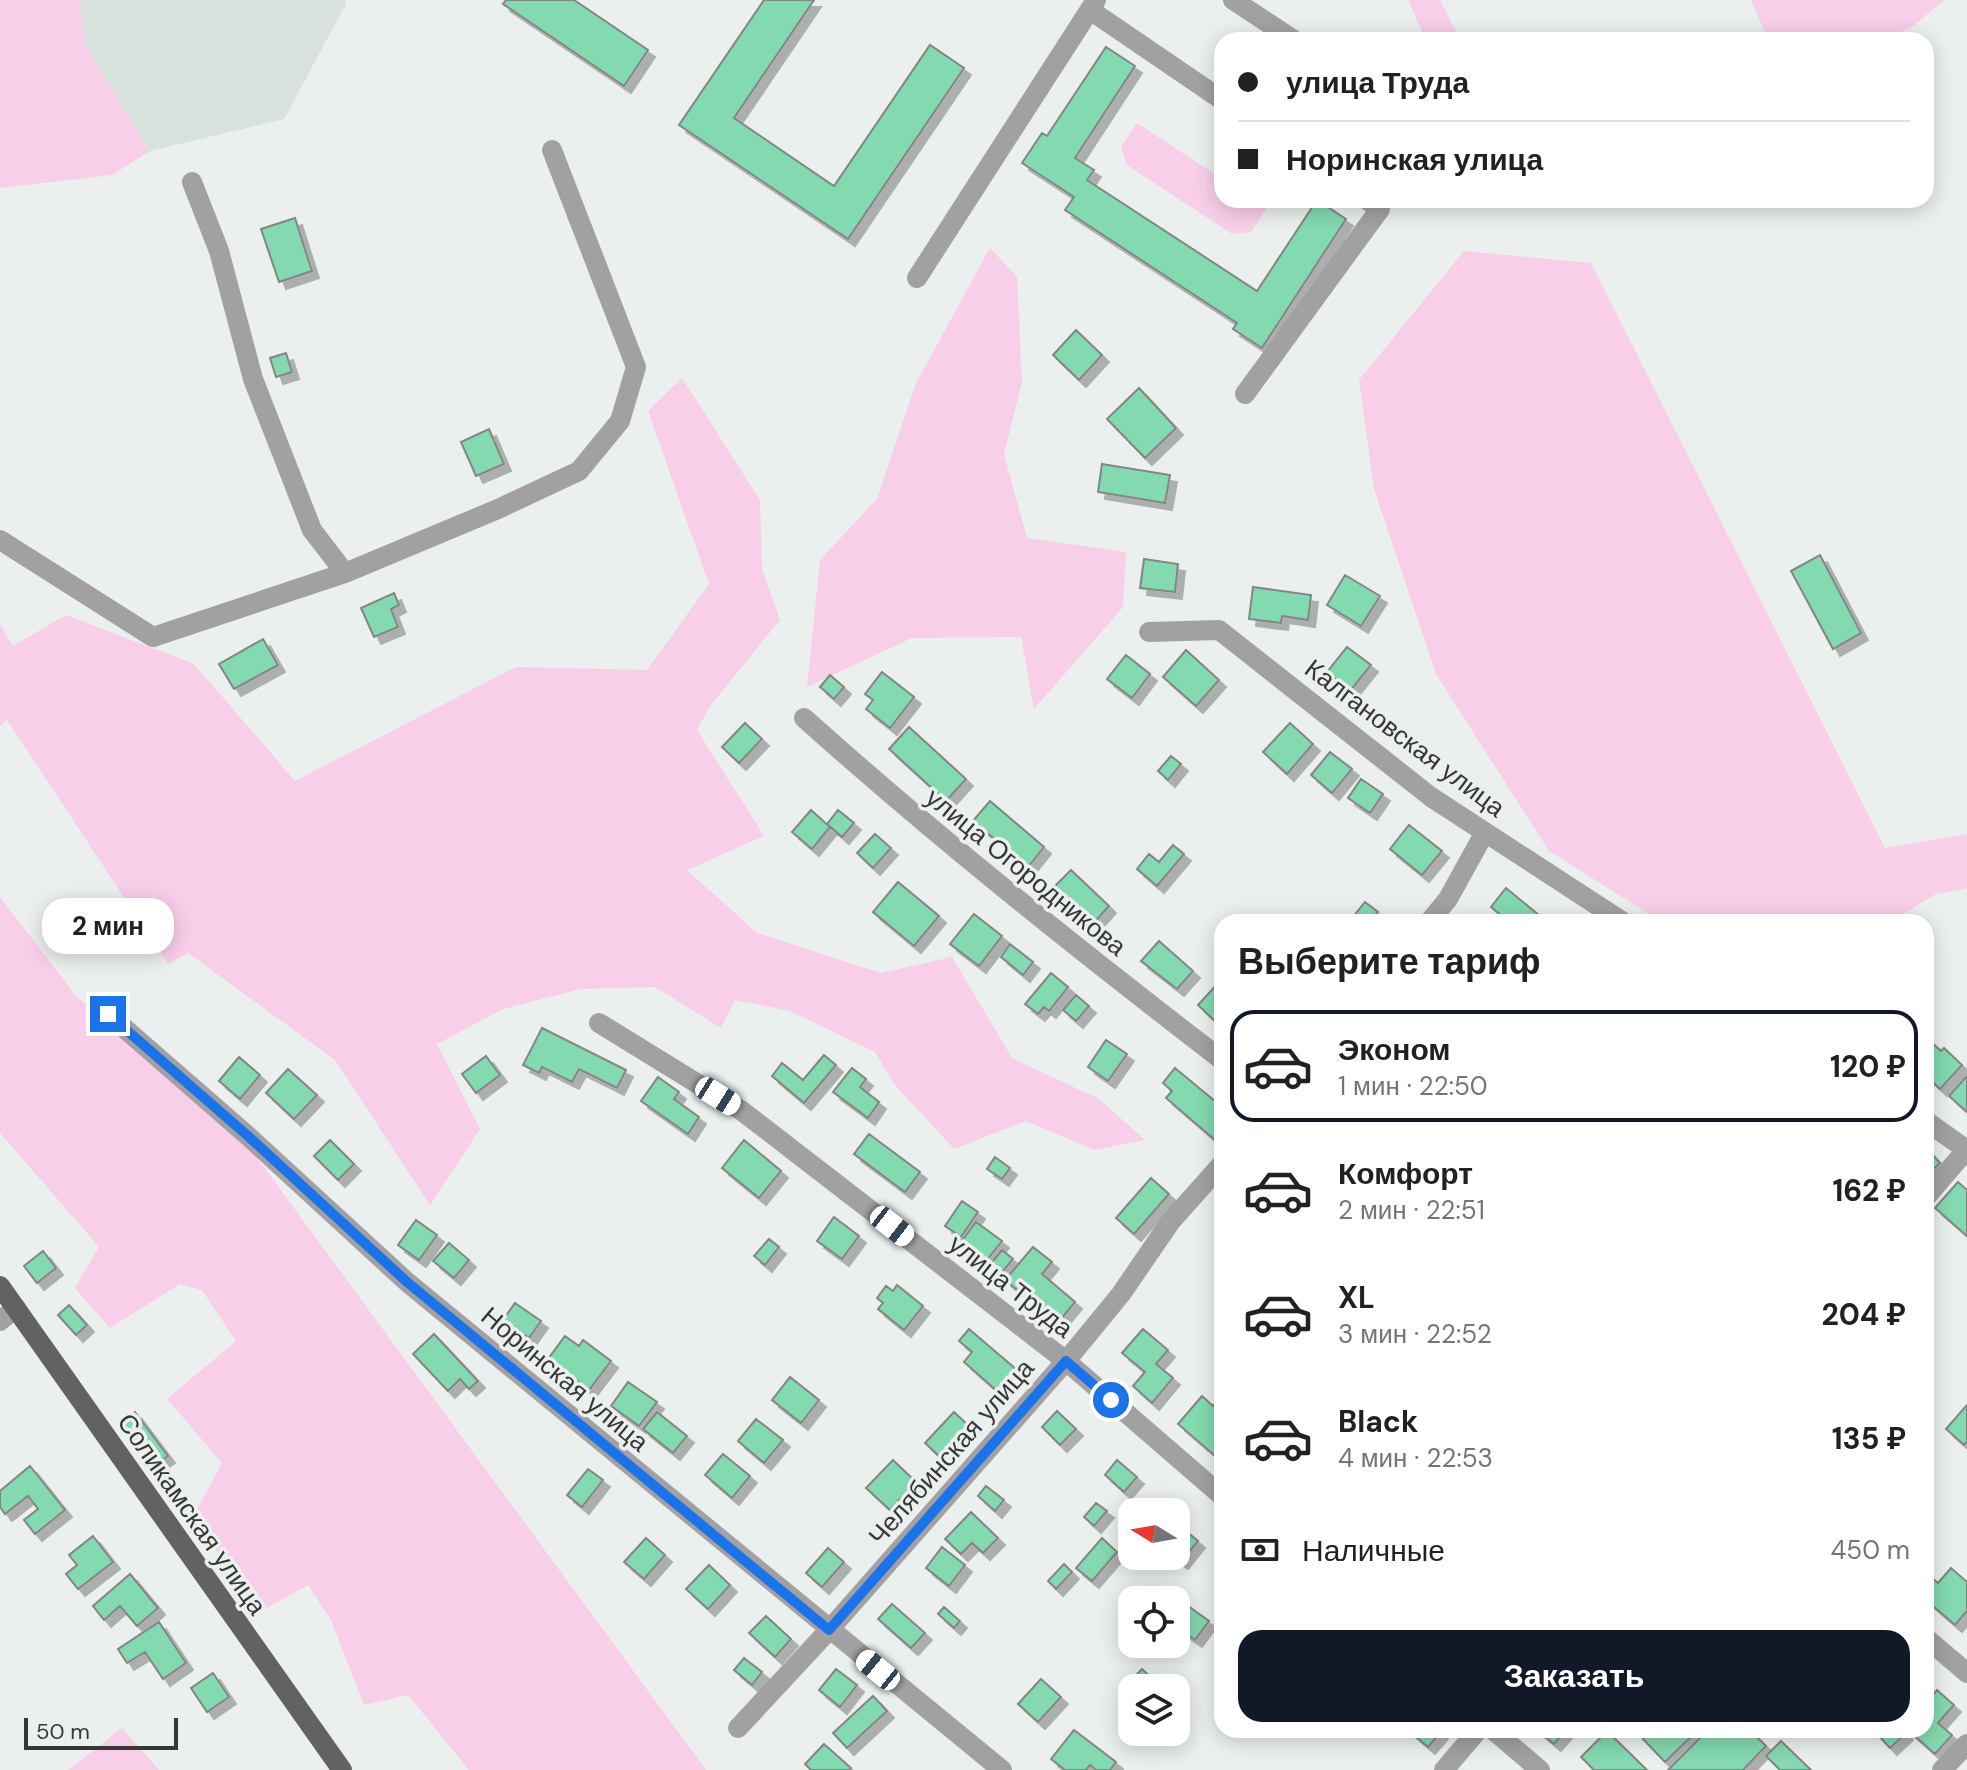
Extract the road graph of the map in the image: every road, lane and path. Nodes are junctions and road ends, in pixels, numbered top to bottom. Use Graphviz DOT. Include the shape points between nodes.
graph roads {
  1 [pos="1233,0"];
  2 [pos="1093,5"];
  3 [pos="1282,32"];
  4 [pos="1214,94"];
  5 [pos="552,150"];
  6 [pos="192,182"];
  7 [pos="1379,208"];
  8 [pos="917,278"];
  9 [pos="1245,394"];
  10 [pos="0,540"];
  11 [pos="345,573"];
  12 [pos="1149,632"];
  13 [pos="804,718"];
  14 [pos="1485,832"];
  15 [pos="1436,914"];
  16 [pos="1611,914"];
  17 [pos="108,1014"];
  18 [pos="599,1023"];
  19 [pos="1214,1054"];
  20 [pos="1934,1126"];
  21 [pos="1967,1149"];
  22 [pos="1214,1173"];
  23 [pos="1934,1188"];
  24 [pos="0,1286"];
  25 [pos="8,1314"];
  26 [pos="1066,1361"];
  27 [pos="1214,1489"];
  28 [pos="829,1630"];
  29 [pos="1934,1645"];
  30 [pos="1967,1673"];
  31 [pos="738,1728"];
  32 [pos="1471,1738"];
  33 [pos="1502,1738"];
  34 [pos="1967,1744"];
  35 [pos="342,1770"];
  36 [pos="1002,1770"];
  37 [pos="1444,1770"];
  38 [pos="1540,1770"];
  39 [pos="1942,1770"];
  1 -- 3 [label="street"];
  2 -- 4 [label="street"];
  2 -- 8 [label="street"];
  5 -- 11 [label="street" via="636,367 620,421 579,471"];
  6 -- 11 [label="street" via="219,251 253,379 301,502 312,530"];
  7 -- 9 [label="street"];
  10 -- 11 [label="street" via="153,637"];
  12 -- 14 [label="street, Калгановская улица" via="1219,630 1431,797"];
  13 -- 19 [label="street, улица Огородникова" via="921,820"];
  14 -- 15 [label="street"];
  14 -- 16 [label="street, Калгановская улица"];
  17 -- 28 [label="street, Норинская улица" via="407,1282"];
  18 -- 26 [label="street, улица Труда" via="742,1111"];
  20 -- 21 [label="street"];
  21 -- 23 [label="street"];
  22 -- 26 [label="street, Челябинская улица" via="1171,1221"];
  24 -- 25 [label="main road, Соликамская улица"];
  25 -- 35 [label="main road, Соликамская улица"];
  26 -- 27 [label="street, улица Труда"];
  26 -- 28 [label="street, Челябинская улица"];
  28 -- 31 [label="street, Челябинская улица"];
  28 -- 36 [label="street, Норинская улица"];
  29 -- 30 [label="street"];
  32 -- 37 [label="street"];
  33 -- 38 [label="street"];
  34 -- 39 [label="street"];
}
